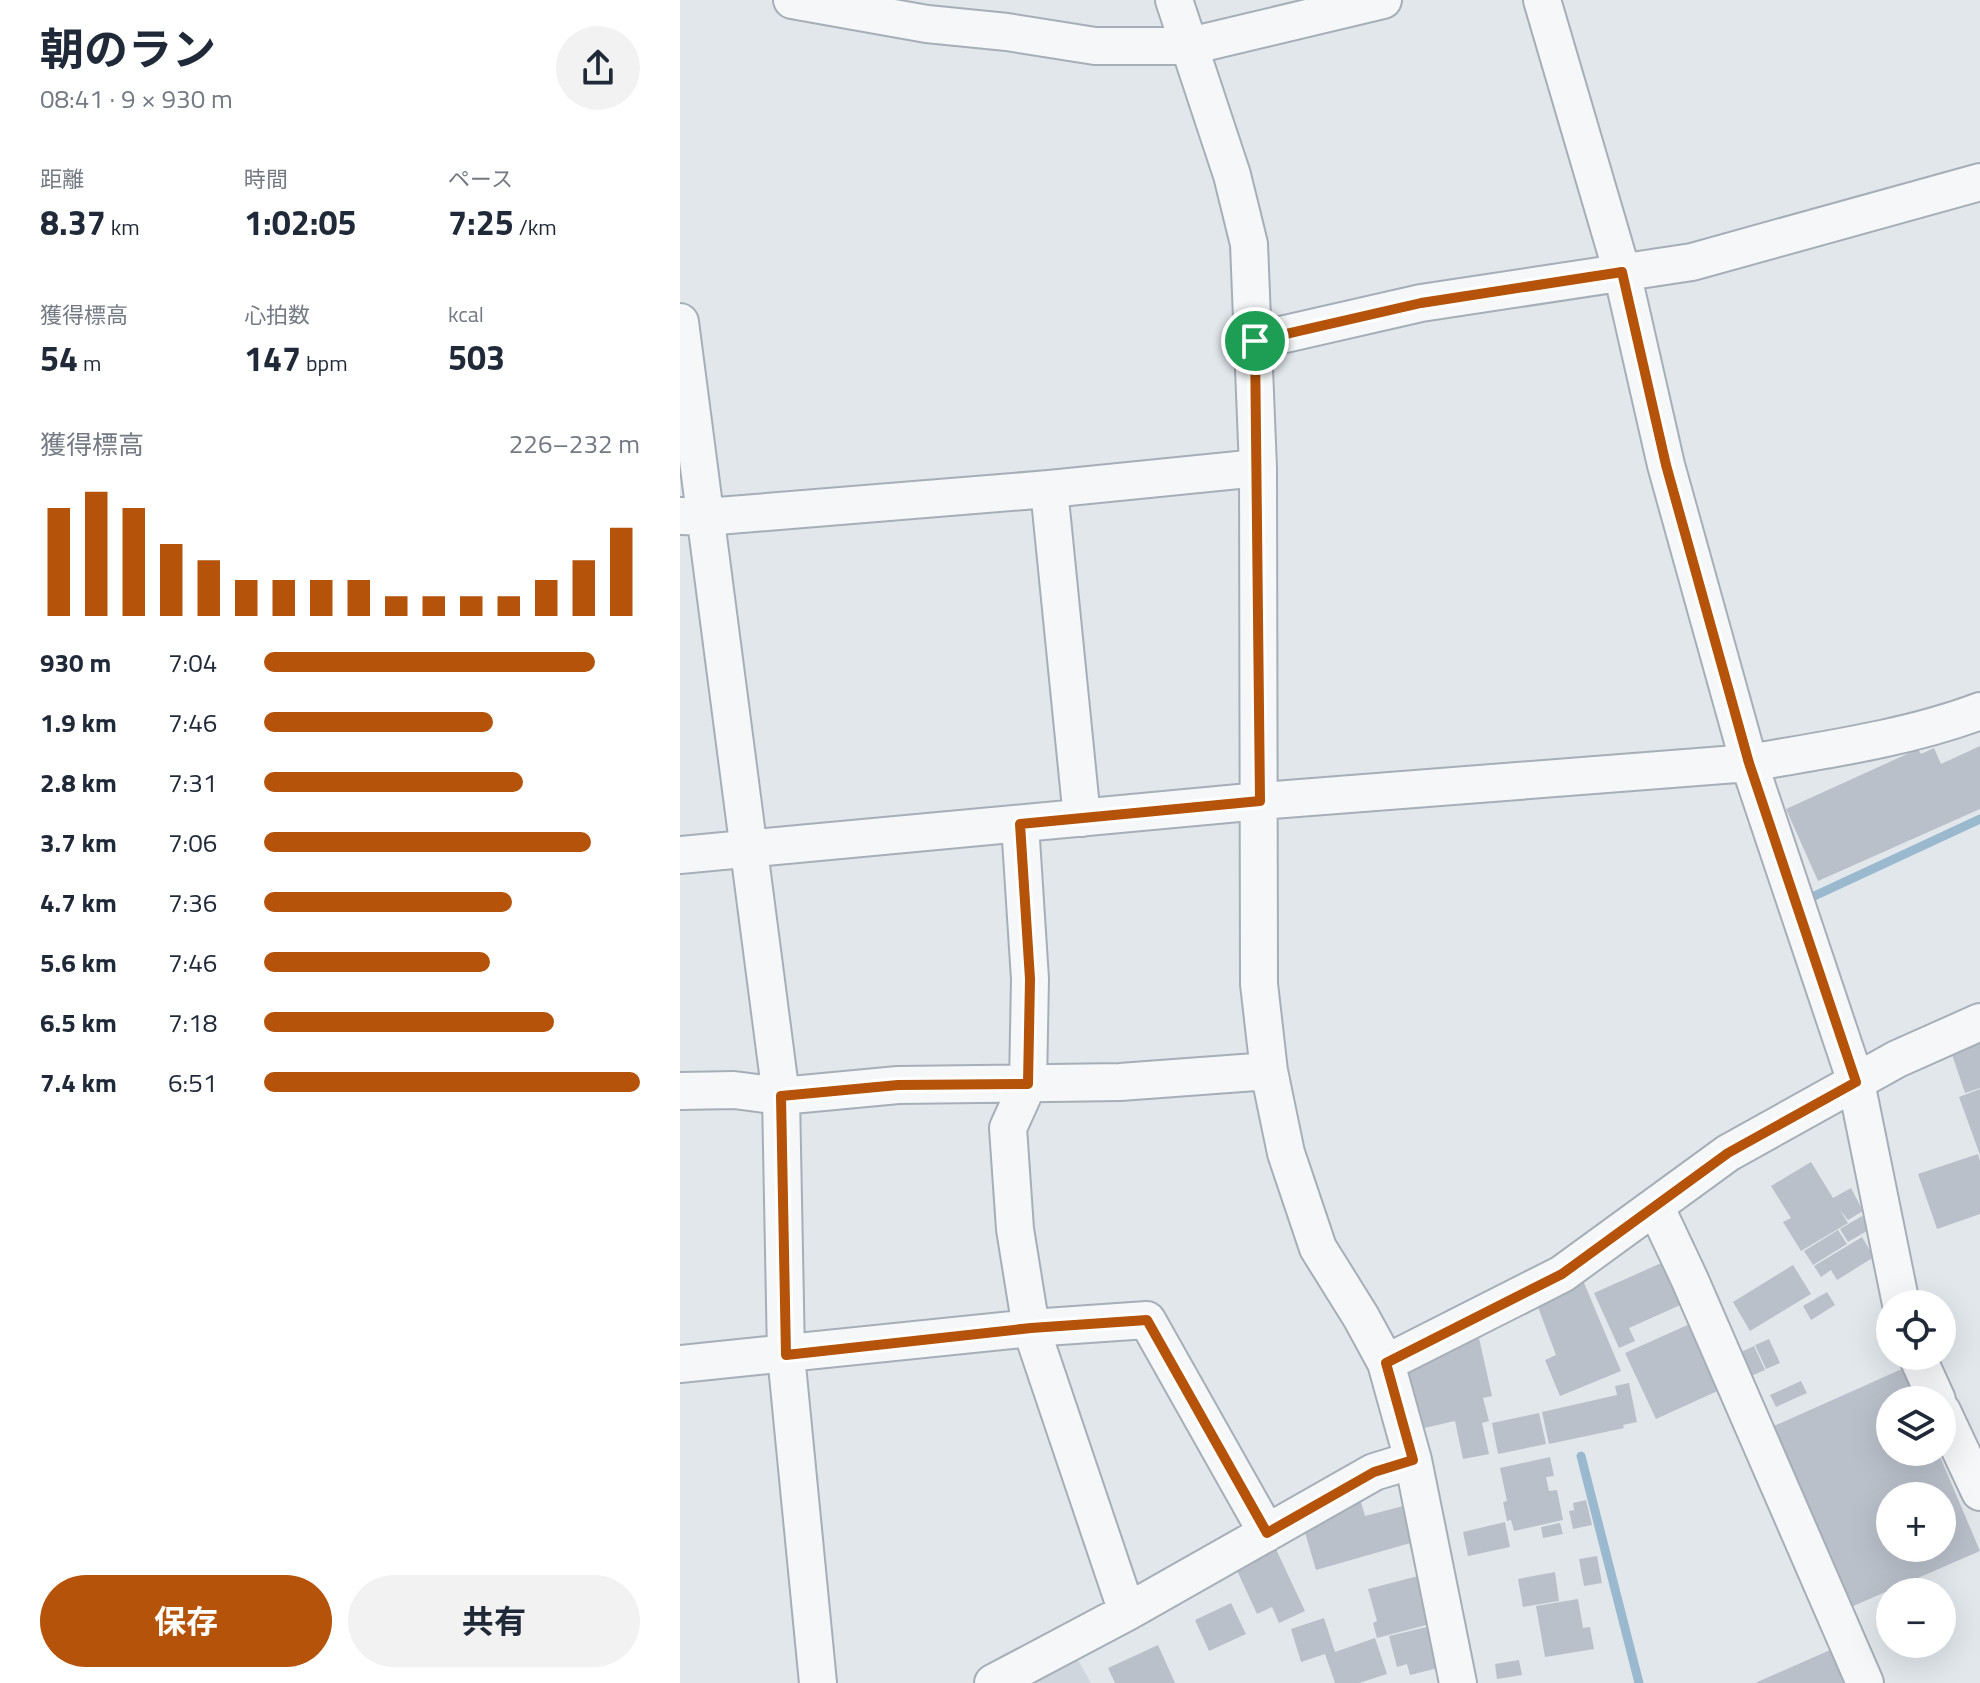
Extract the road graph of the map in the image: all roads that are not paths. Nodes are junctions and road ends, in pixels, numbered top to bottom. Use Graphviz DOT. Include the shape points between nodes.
graph roads {
  1 [pos="792,0"];
  2 [pos="1174,0"];
  3 [pos="1383,0"];
  4 [pos="1542,0"];
  5 [pos="1190,46"];
  6 [pos="1980,182"];
  7 [pos="1622,272"];
  8 [pos="680,322"];
  9 [pos="1255,341"];
  10 [pos="1258,468"];
  11 [pos="1049,489"];
  12 [pos="692,517"];
  13 [pos="1980,711"];
  14 [pos="1749,763"];
  15 [pos="1260,801"];
  16 [pos="1082,818"];
  17 [pos="1020,824"];
  18 [pos="748,849"];
  19 [pos="680,855"];
  20 [pos="1980,1022"];
  21 [pos="1269,1071"];
  22 [pos="1856,1082"];
  23 [pos="1028,1084"];
  24 [pos="680,1091"];
  25 [pos="781,1096"];
  26 [pos="1656,1208"];
  27 [pos="1898,1290"];
  28 [pos="1031,1328"];
  29 [pos="786,1355"];
  30 [pos="1386,1363"];
  31 [pos="680,1364"];
  32 [pos="1956,1441"];
  33 [pos="1413,1460"];
  34 [pos="1980,1492"];
  35 [pos="1267,1533"];
  36 [pos="1127,1612"];
  37 [pos="818,1683"];
  38 [pos="993,1683"];
  39 [pos="1458,1683"];
  40 [pos="1865,1683"];
  1 -- 5 [label="street" via="1095,46"];
  2 -- 5 [label="street"];
  3 -- 5 [label="street"];
  4 -- 7 [label="street"];
  5 -- 9 [label="street" via="1249,244"];
  6 -- 7 [label="street" via="1692,262"];
  7 -- 9 [label="street" via="1421,303"];
  7 -- 14 [label="street" via="1666,465"];
  8 -- 12 [label="street"];
  9 -- 10 [label="street"];
  10 -- 11 [label="street"];
  10 -- 15 [label="street"];
  11 -- 12 [label="street"];
  11 -- 16 [label="street"];
  12 -- 18 [label="street"];
  13 -- 14 [label="street"];
  14 -- 15 [label="street"];
  14 -- 22 [label="street"];
  15 -- 16 [label="street"];
  15 -- 21 [label="street" via="1259,984"];
  16 -- 17 [label="street"];
  17 -- 18 [label="street"];
  17 -- 23 [label="street" via="1030,979"];
  18 -- 19 [label="street"];
  18 -- 25 [label="street"];
  20 -- 22 [label="street"];
  21 -- 23 [label="street"];
  21 -- 30 [label="street" via="1286,1153 1318,1248"];
  22 -- 26 [label="street" via="1728,1153"];
  22 -- 27 [label="street"];
  23 -- 25 [label="street" via="898,1085"];
  23 -- 28 [label="street" via="1008,1128 1015,1229"];
  24 -- 25 [label="street"];
  25 -- 29 [label="street"];
  26 -- 30 [label="street" via="1562,1274"];
  26 -- 40 [label="street"];
  28 -- 29 [label="street"];
  28 -- 35 [label="street" via="1147,1320"];
  28 -- 36 [label="street"];
  29 -- 31 [label="street"];
  29 -- 37 [label="street"];
  30 -- 33 [label="street"];
  32 -- 34 [label="street"];
  33 -- 35 [label="street" via="1374,1472"];
  33 -- 39 [label="street"];
  35 -- 36 [label="street"];
  36 -- 38 [label="street"];
}
